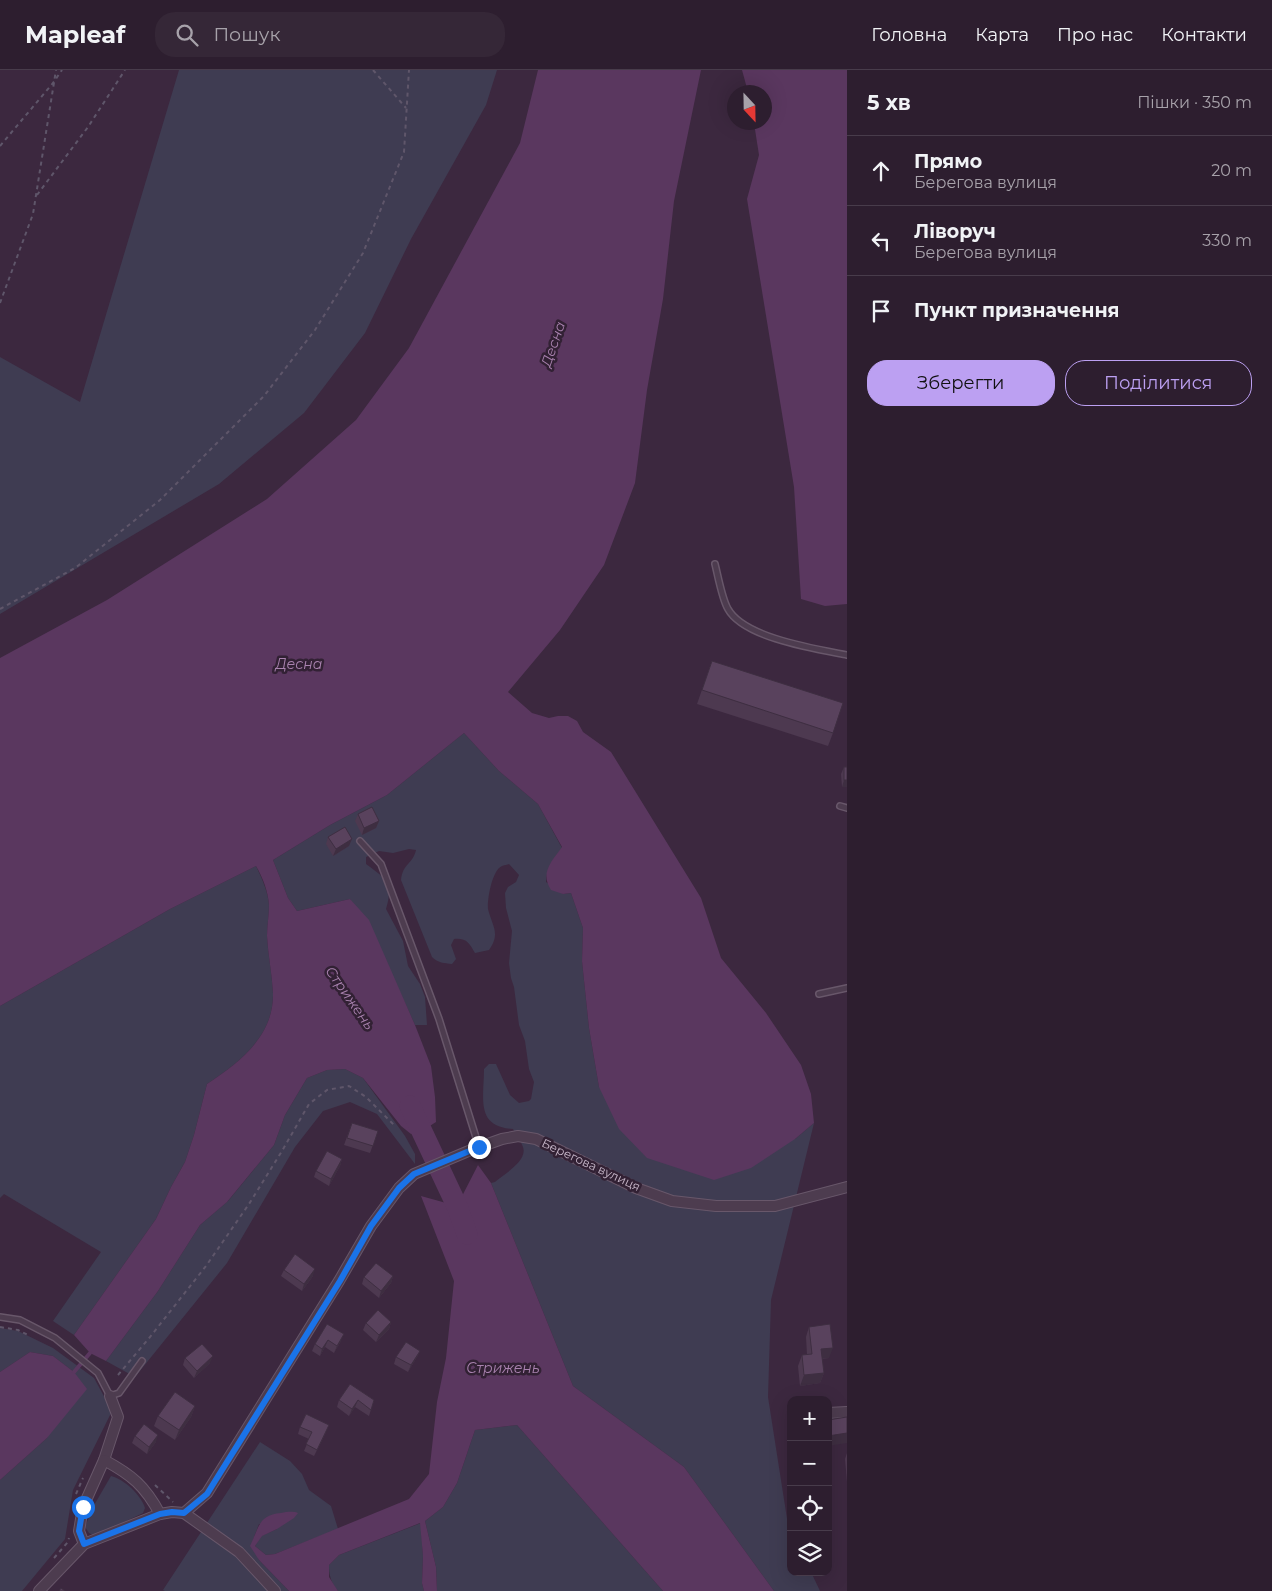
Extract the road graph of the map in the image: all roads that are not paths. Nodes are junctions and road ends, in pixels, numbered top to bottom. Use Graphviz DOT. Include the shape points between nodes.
graph roads {
  1 [pos="715,564"];
  2 [pos="847,655"];
  3 [pos="840,806"];
  4 [pos="847,808"];
  5 [pos="360,841"];
  6 [pos="847,988"];
  7 [pos="819,994"];
  8 [pos="475,1148"];
  9 [pos="847,1187"];
  10 [pos="0,1317"];
  11 [pos="142,1361"];
  12 [pos="110,1396"];
  13 [pos="847,1412"];
  14 [pos="832,1413"];
  15 [pos="104,1460"];
  16 [pos="184,1513"];
  17 [pos="160,1514"];
  18 [pos="84,1544"];
  19 [pos="39,1591"];
  20 [pos="275,1591"];
  1 -- 2 [label="lane" via="728,609 744,626 795,645"];
  3 -- 4 [label="lane"];
  5 -- 8 [label="lane" via="381,864 439,1019"];
  6 -- 7 [label="lane"];
  8 -- 9 [label="street, Берегова вулиця" via="518,1136 536,1139 636,1188 672,1200 716,1206 774,1206"];
  8 -- 16 [label="street, Берегова вулиця" via="414,1174 399,1188 371,1226 207,1494"];
  10 -- 12 [label="lane" via="20,1320 56,1338 98,1373"];
  11 -- 12 [label="lane" via="118,1393"];
  12 -- 15 [label="street" via="118,1418"];
  13 -- 14 [label="street"];
  15 -- 17 [label="street" via="137,1481"];
  15 -- 18 [label="street" via="83,1507 79,1531"];
  16 -- 17 [label="street"];
  16 -- 20 [label="street" via="240,1552"];
  17 -- 18 [label="street"];
  18 -- 19 [label="street"];
}
